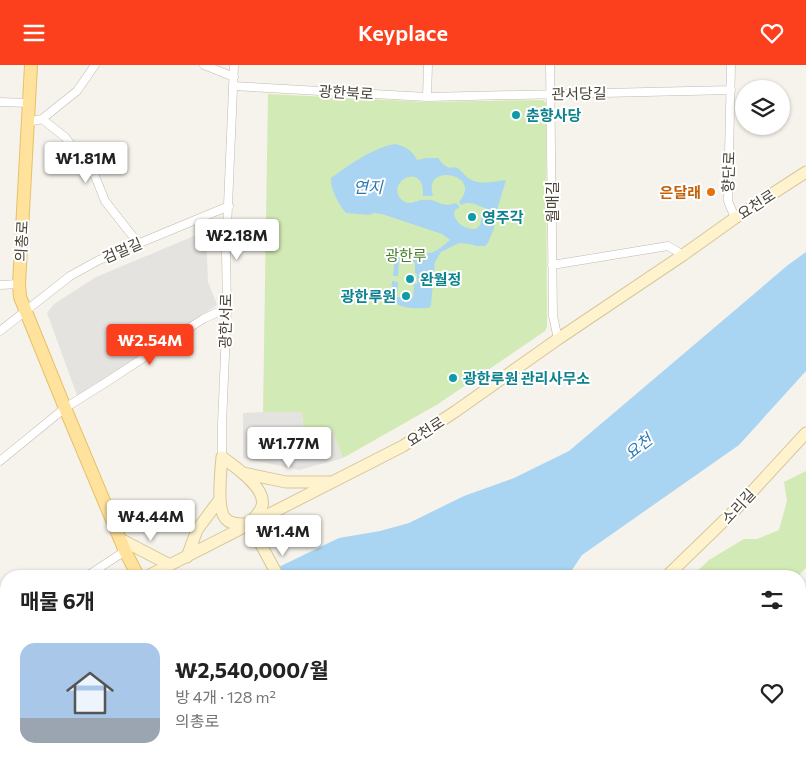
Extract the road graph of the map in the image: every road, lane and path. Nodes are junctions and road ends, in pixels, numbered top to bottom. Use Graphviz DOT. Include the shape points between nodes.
graph roads {
  1 [pos="32,65"];
  2 [pos="95,65"];
  3 [pos="204,65"];
  4 [pos="234,65"];
  5 [pos="428,65"];
  6 [pos="550,65"];
  7 [pos="732,65"];
  8 [pos="234,77"];
  9 [pos="234,86"];
  10 [pos="731,90"];
  11 [pos="551,93"];
  12 [pos="427,97"];
  13 [pos="0,102"];
  14 [pos="29,103"];
  15 [pos="42,119"];
  16 [pos="28,122"];
  17 [pos="806,173"];
  18 [pos="228,205"];
  19 [pos="735,218"];
  20 [pos="138,243"];
  21 [pos="683,255"];
  22 [pos="552,265"];
  23 [pos="18,284"];
  24 [pos="0,285"];
  25 [pos="226,307"];
  26 [pos="25,311"];
  27 [pos="0,331"];
  28 [pos="558,339"];
  29 [pos="65,408"];
  30 [pos="806,433"];
  31 [pos="222,457"];
  32 [pos="0,461"];
  33 [pos="243,473"];
  34 [pos="332,482"];
  35 [pos="220,499"];
  36 [pos="250,524"];
  37 [pos="123,545"];
  38 [pos="186,557"];
  39 [pos="170,565"];
  40 [pos="95,570"];
  41 [pos="135,570"];
  42 [pos="160,570"];
  43 [pos="275,570"];
  44 [pos="672,570"];
  1 -- 14 [label="main road, 의총로"];
  2 -- 15 [label="street" via="77,91"];
  3 -- 8 [label="street"];
  4 -- 8 [label="street, 광한서로"];
  5 -- 12 [label="street"];
  6 -- 11 [label="street, 월매길"];
  7 -- 10 [label="street, 향단로"];
  8 -- 9 [label="street, 광한서로"];
  9 -- 12 [label="street, 광한북로"];
  9 -- 18 [label="street, 광한서로"];
  10 -- 11 [label="street, 관서당길"];
  10 -- 19 [label="street, 향단로" via="728,201"];
  11 -- 12 [label="street, 관서당길"];
  11 -- 22 [label="street, 월매길"];
  13 -- 14 [label="street"];
  14 -- 16 [label="main road, 의총로"];
  15 -- 16 [label="street"];
  15 -- 20 [label="street" via="64,137 89,168 104,201"];
  16 -- 23 [label="main road, 의총로"];
  17 -- 19 [label="street, 요천로"];
  18 -- 20 [label="street, 검멀길"];
  18 -- 25 [label="street, 광한서로"];
  19 -- 21 [label="street, 요천로"];
  20 -- 26 [label="street, 검멀길" via="70,275"];
  21 -- 22 [label="street" via="668,247"];
  21 -- 28 [label="street, 요천로"];
  22 -- 28 [label="street, 월매길" via="553,316"];
  23 -- 24 [label="street"];
  23 -- 26 [label="main road, 의총로"];
  25 -- 29 [label="street"];
  25 -- 31 [label="street, 광한서로"];
  26 -- 27 [label="street, 검멀길"];
  26 -- 29 [label="main road, 의총로"];
  28 -- 34 [label="street, 요천로" via="403,446"];
  29 -- 32 [label="street"];
  29 -- 37 [label="main road, 의총로"];
  30 -- 44 [label="street, 소리길" via="735,510"];
  31 -- 33 [label="street"];
  31 -- 35 [label="street"];
  33 -- 34 [label="street" via="286,482"];
  33 -- 36 [label="street" via="263,500"];
  34 -- 36 [label="street, 요천로"];
  35 -- 36 [label="street" via="224,518"];
  35 -- 38 [label="street" via="197,530"];
  36 -- 38 [label="street, 요천로"];
  36 -- 43 [label="street"];
  37 -- 39 [label="street"];
  37 -- 40 [label="street"];
  37 -- 41 [label="main road, 의총로"];
  38 -- 39 [label="street, 요천로"];
  39 -- 42 [label="street, 요천로"];
}
